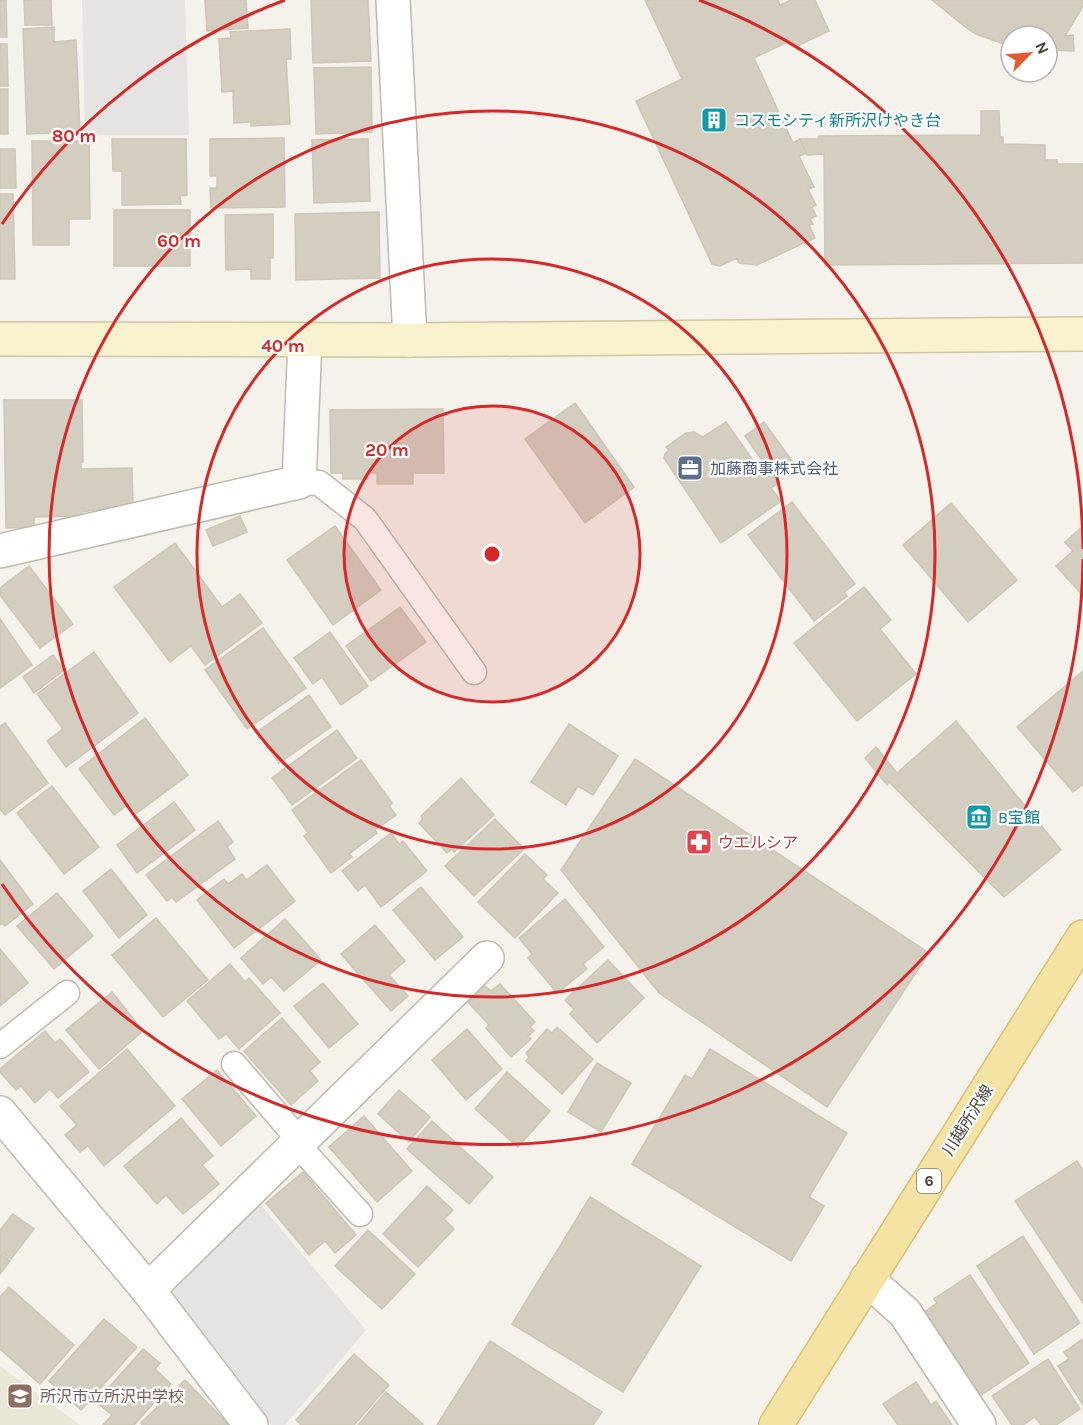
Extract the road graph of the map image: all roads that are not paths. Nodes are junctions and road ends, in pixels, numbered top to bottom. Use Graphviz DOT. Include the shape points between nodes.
graph roads {
  1 [pos="393,0"];
  2 [pos="1083,334"];
  3 [pos="0,339"];
  4 [pos="305,340"];
  5 [pos="411,340"];
  6 [pos="299,482"];
  7 [pos="0,552"];
  8 [pos="474,672"];
  9 [pos="1083,937"];
  10 [pos="487,958"];
  11 [pos="67,993"];
  12 [pos="0,1046"];
  13 [pos="234,1064"];
  14 [pos="0,1113"];
  15 [pos="299,1143"];
  16 [pos="360,1214"];
  17 [pos="867,1279"];
  18 [pos="148,1290"];
  19 [pos="251,1425"];
  20 [pos="776,1425"];
  21 [pos="979,1425"];
  1 -- 5 [label="street"];
  2 -- 5 [label="street"];
  3 -- 4 [label="street"];
  4 -- 5 [label="street"];
  4 -- 6 [label="street"];
  6 -- 7 [label="street"];
  6 -- 8 [label="lane" via="319,483 365,519"];
  9 -- 17 [label="main road, 川越所沢線 / 6"];
  10 -- 15 [label="street"];
  11 -- 12 [label="lane"];
  13 -- 15 [label="lane"];
  14 -- 18 [label="street"];
  15 -- 16 [label="lane"];
  15 -- 18 [label="street"];
  17 -- 20 [label="main road, 川越所沢線 / 6"];
  17 -- 21 [label="street" via="905,1313"];
  18 -- 19 [label="street"];
}
